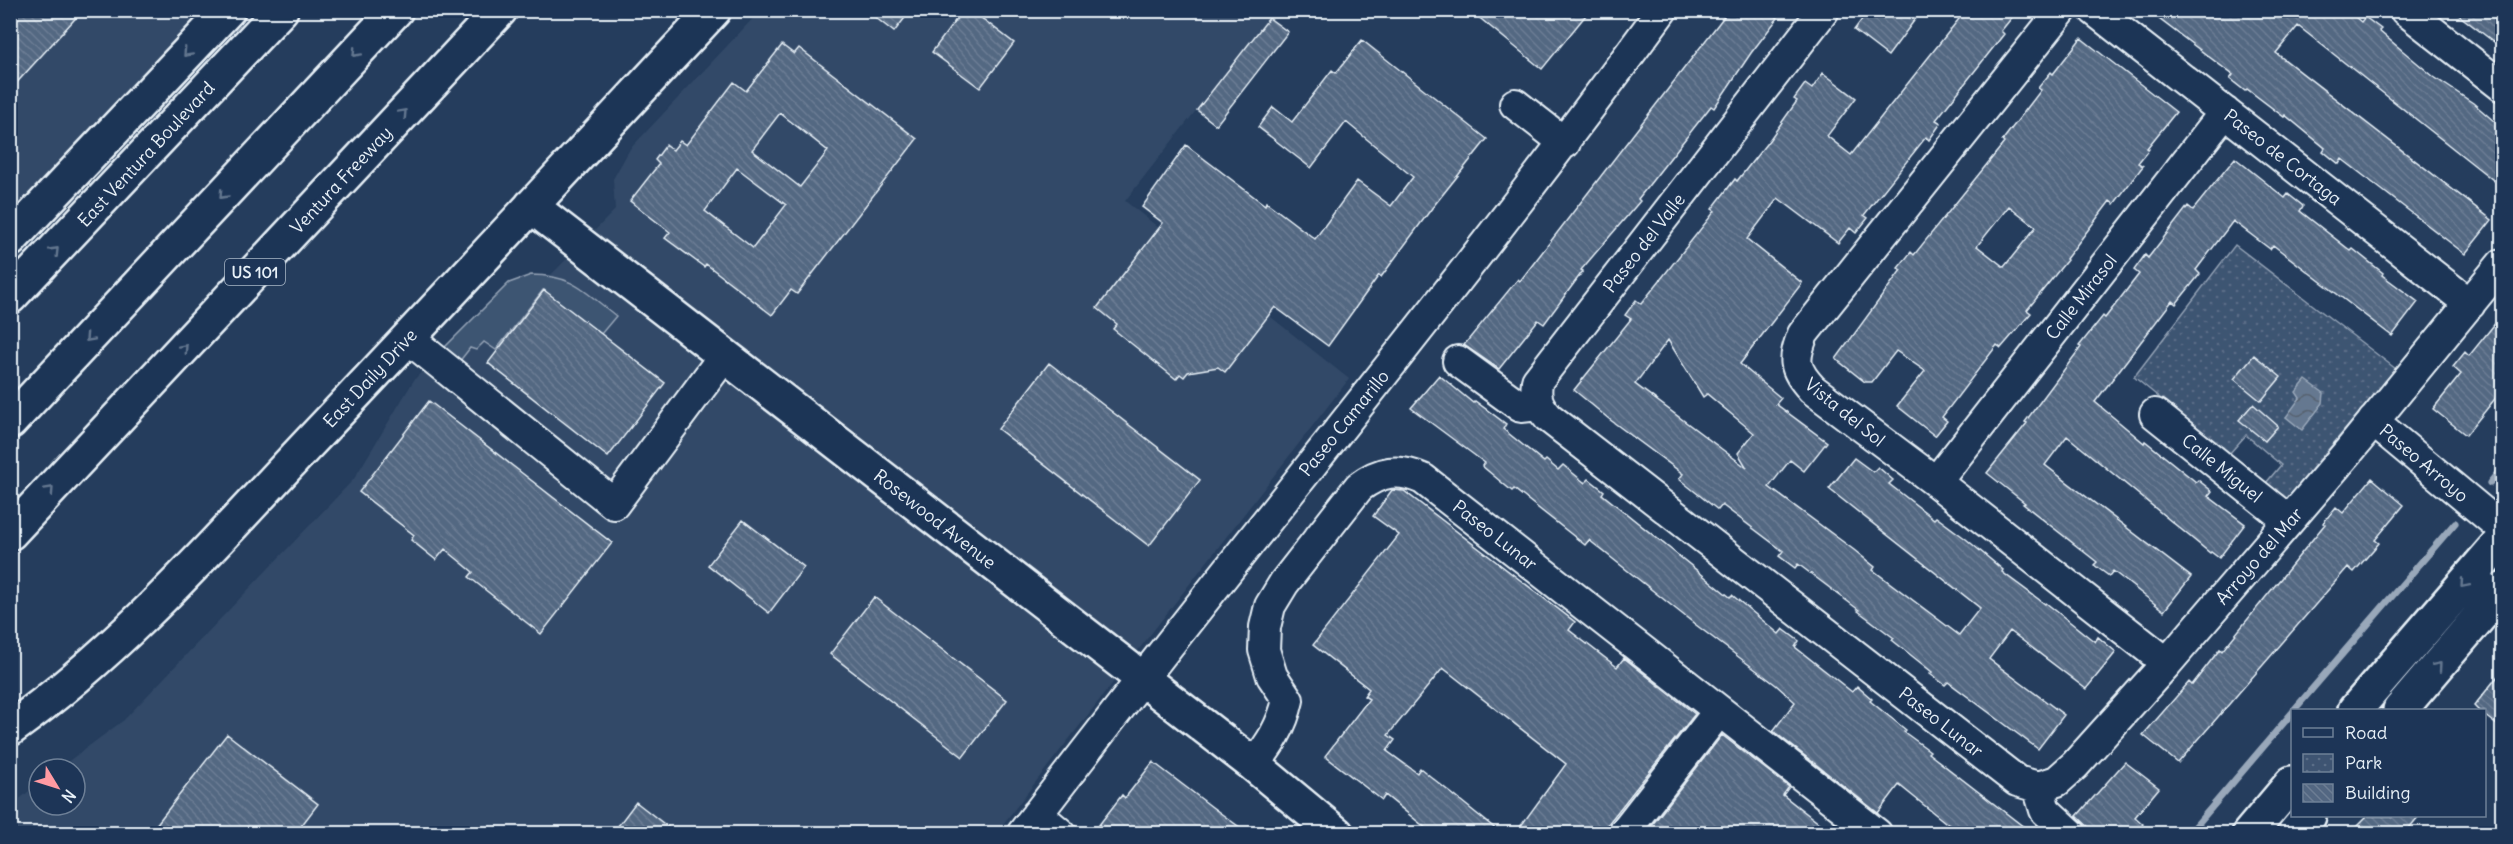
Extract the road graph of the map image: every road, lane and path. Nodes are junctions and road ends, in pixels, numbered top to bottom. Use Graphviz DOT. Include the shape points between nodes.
graph roads {
  1 [pos="228,10"];
  2 [pos="281,10"];
  3 [pos="396,10"];
  4 [pos="500,10"];
  5 [pos="714,10"];
  6 [pos="1662,10"];
  7 [pos="2062,10"];
  8 [pos="2094,10"];
  9 [pos="2405,10"];
  10 [pos="1820,12"];
  11 [pos="2502,86"];
  12 [pos="1515,104"];
  13 [pos="2225,111"];
  14 [pos="1565,143"];
  15 [pos="531,206"];
  16 [pos="10,240"];
  17 [pos="2502,264"];
  18 [pos="12,293"];
  19 [pos="2470,304"];
  20 [pos="408,338"];
  21 [pos="724,356"];
  22 [pos="1458,361"];
  23 [pos="1538,405"];
  24 [pos="2154,414"];
  25 [pos="2373,421"];
  26 [pos="10,422"];
  27 [pos="1936,482"];
  28 [pos="2289,521"];
  29 [pos="2502,528"];
  30 [pos="10,533"];
  31 [pos="2502,540"];
  32 [pos="2502,590"];
  33 [pos="2167,663"];
  34 [pos="1141,679"];
  35 [pos="2357,709"];
  36 [pos="2402,709"];
  37 [pos="1719,711"];
  38 [pos="10,729"];
  39 [pos="1254,765"];
  40 [pos="2291,784"];
  41 [pos="2038,787"];
  42 [pos="2308,817"];
  43 [pos="1029,824"];
  44 [pos="1061,834"];
  45 [pos="1337,834"];
  46 [pos="1623,834"];
  47 [pos="1877,834"];
  48 [pos="2071,834"];
  49 [pos="2249,834"];
  50 [pos="2294,834"];
  1 -- 16 [label="main road, one-way"];
  18 -- 2 [label="main road, East Ventura Boulevard, one-way"];
  3 -- 26 [label="main road, one-way"];
  30 -- 4 [label="main road, Ventura Freeway / US 101, one-way"];
  5 -- 15 [label="main road, East Daily Drive"];
  6 -- 14 [label="street, Paseo Camarillo"];
  7 -- 27 [label="street, Vista del Sol" via="1803,334 1796,352 1801,377 1812,390"];
  8 -- 13 [label="street, Paseo de Cortaga"];
  9 -- 11 [label="street"];
  10 -- 23 [label="street, Paseo del Valle" via="1537,381"];
  12 -- 14 [label="street"];
  13 -- 19 [label="street, Paseo de Cortaga"];
  13 -- 27 [label="street, Calle Mirasol"];
  14 -- 34 [label="street, Paseo Camarillo"];
  15 -- 20 [label="main road, East Daily Drive"];
  15 -- 21 [label="main road, Rosewood Avenue"];
  17 -- 19 [label="street, Arroyo del Mar"];
  19 -- 25 [label="street, Arroyo del Mar"];
  20 -- 21 [label="street" via="614,504"];
  20 -- 38 [label="main road, East Daily Drive" via="133,629 57,696"];
  21 -- 34 [label="main road, Rosewood Avenue"];
  22 -- 23 [label="street" via="1521,407"];
  23 -- 41 [label="street, Paseo Lunar" via="1557,425 2017,781"];
  24 -- 28 [label="street, Calle Miguel"];
  25 -- 28 [label="street, Arroyo del Mar"];
  25 -- 29 [label="street, Paseo Arroyo"];
  27 -- 33 [label="street, Vista del Sol"];
  28 -- 33 [label="street, Arroyo del Mar"];
  31 -- 35 [label="main road, one-way"];
  36 -- 32 [label="main road, one-way"];
  33 -- 41 [label="street, Arroyo del Mar" via="2075,765 2057,781"];
  34 -- 39 [label="main road, Rosewood Avenue"];
  34 -- 43 [label="street, Paseo Camarillo"];
  37 -- 39 [label="street, Paseo Lunar" via="1423,478 1408,472 1387,472 1359,486 1270,606 1264,650 1272,676 1288,700 1283,722"];
  37 -- 46 [label="street"];
  37 -- 47 [label="street, Paseo Lunar"];
  39 -- 45 [label="main road, Rosewood Avenue"];
  40 -- 49 [label="main road"];
  41 -- 48 [label="street" via="2045,810"];
  42 -- 50 [label="main road"];
  43 -- 44 [label="street"];
}
